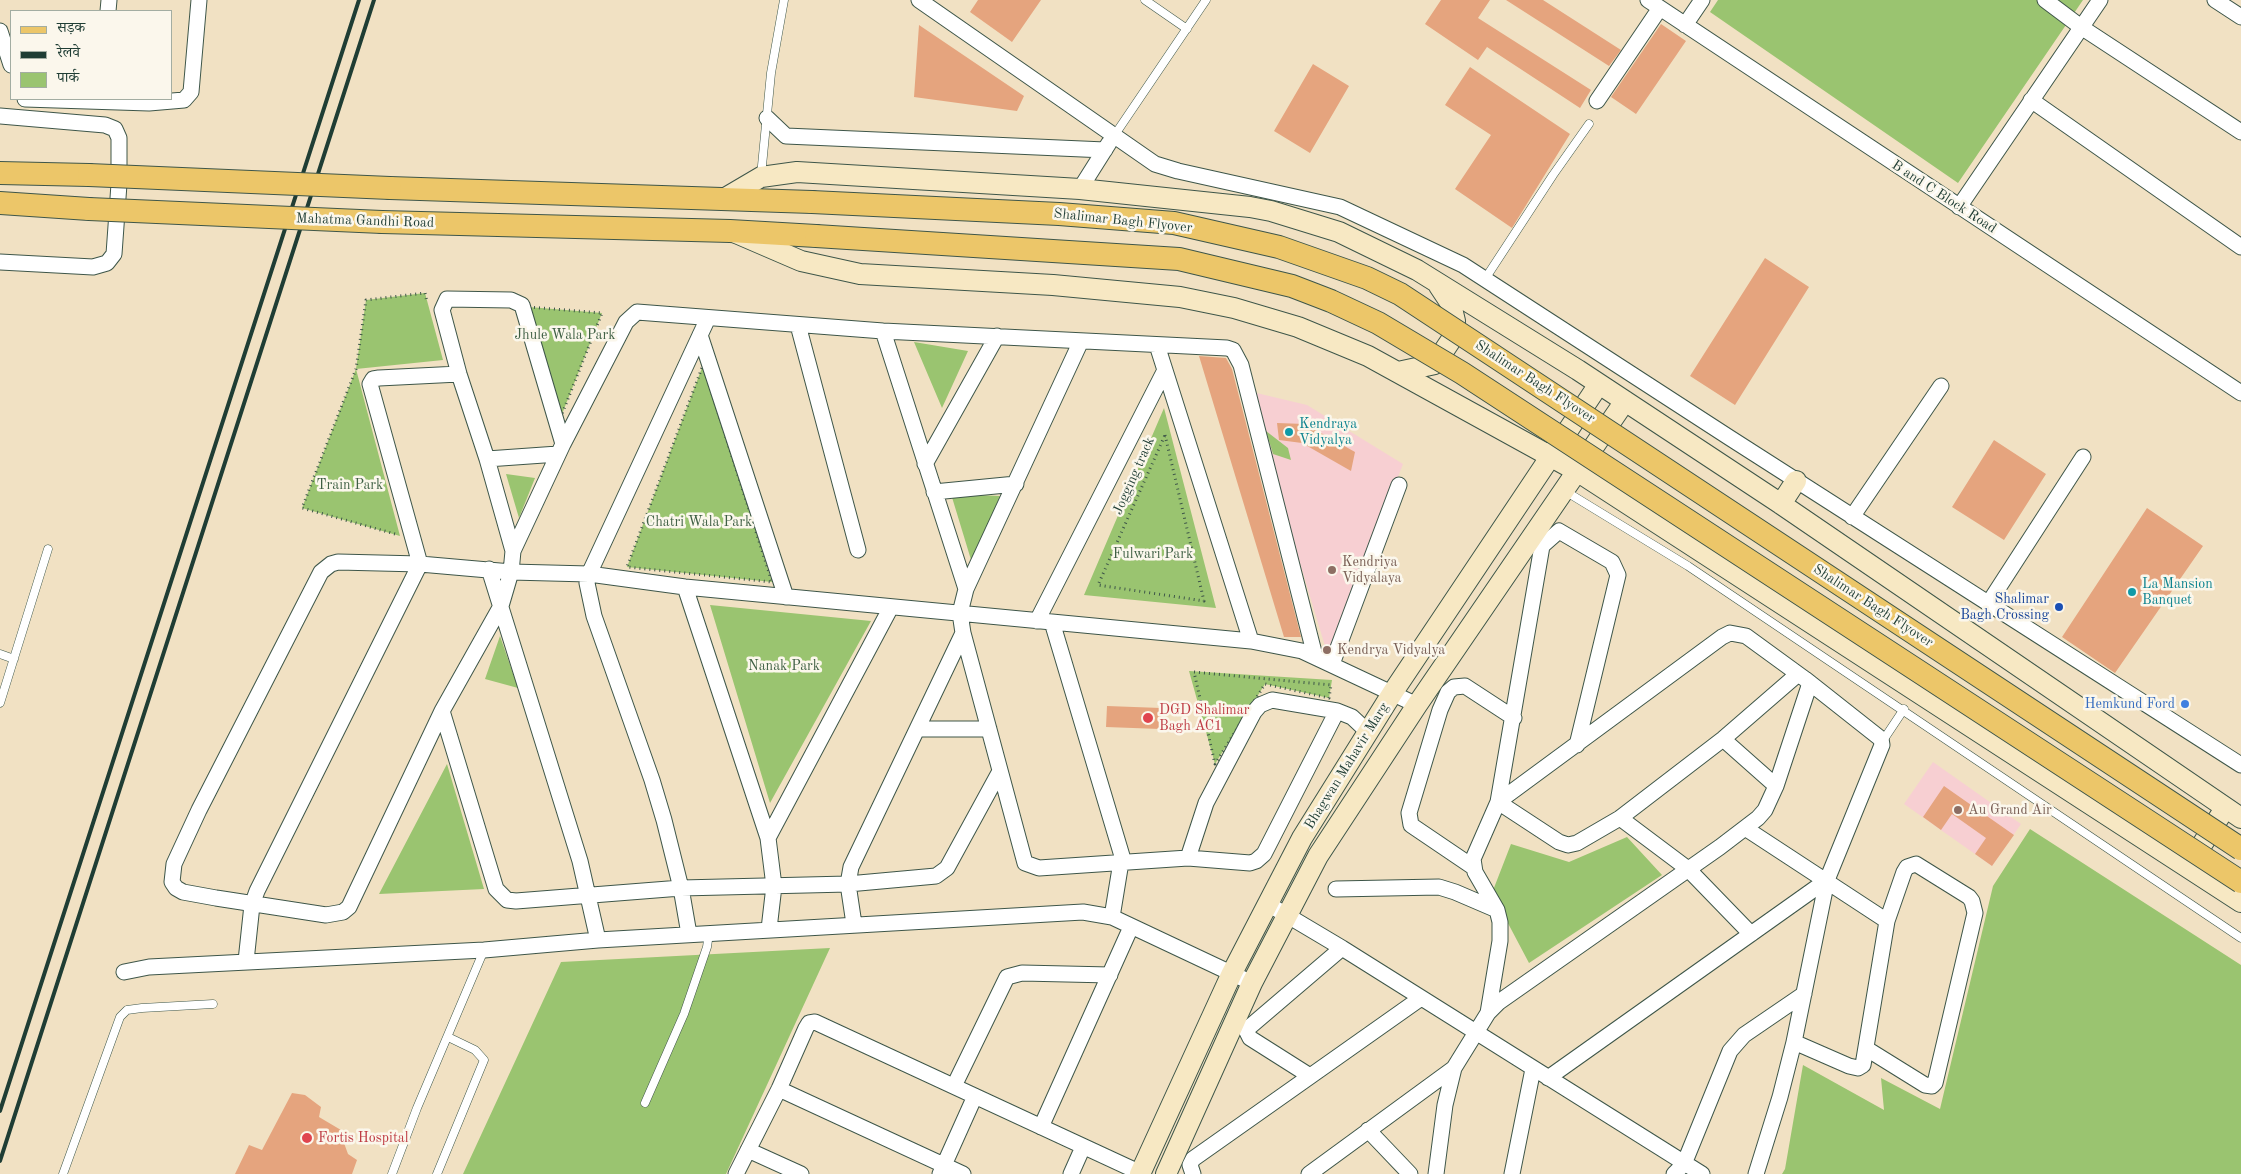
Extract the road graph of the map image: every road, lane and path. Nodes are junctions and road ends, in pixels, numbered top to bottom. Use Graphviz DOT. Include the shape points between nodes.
graph roads {
  1 [pos="199,0"];
  2 [pos="784,0"];
  3 [pos="919,0"];
  4 [pos="1145,0"];
  5 [pos="1206,0"];
  6 [pos="1702,0"];
  7 [pos="2045,0"];
  8 [pos="2100,0"];
  9 [pos="2216,0"];
  10 [pos="1654,4"];
  11 [pos="2241,17"];
  12 [pos="1685,25"];
  13 [pos="2081,26"];
  14 [pos="1187,29"];
  15 [pos="0,31"];
  16 [pos="3,50"];
  17 [pos="10,63"];
  18 [pos="104,100"];
  19 [pos="2031,100"];
  20 [pos="1597,101"];
  21 [pos="0,116"];
  22 [pos="767,118"];
  23 [pos="1589,124"];
  24 [pos="2241,132"];
  25 [pos="1114,136"];
  26 [pos="1105,150"];
  27 [pos="0,167"];
  28 [pos="11,173"];
  29 [pos="768,175"];
  30 [pos="1080,188"];
  31 [pos="727,197"];
  32 [pos="0,203"];
  33 [pos="32,205"];
  34 [pos="1960,207"];
  35 [pos="0,210"];
  36 [pos="1376,222"];
  37 [pos="730,231"];
  38 [pos="1364,243"];
  39 [pos="2241,247"];
  40 [pos="0,262"];
  41 [pos="1485,279"];
  42 [pos="1436,282"];
  43 [pos="427,303"];
  44 [pos="708,318"];
  45 [pos="798,325"];
  46 [pos="883,331"];
  47 [pos="700,335"];
  48 [pos="998,336"];
  49 [pos="1081,341"];
  50 [pos="1157,345"];
  51 [pos="366,368"];
  52 [pos="356,369"];
  53 [pos="1165,370"];
  54 [pos="1398,372"];
  55 [pos="459,374"];
  56 [pos="358,378"];
  57 [pos="1599,384"];
  58 [pos="1941,386"];
  59 [pos="2241,393"];
  60 [pos="1625,401"];
  61 [pos="560,418"];
  62 [pos="560,449"];
  63 [pos="1551,456"];
  64 [pos="2083,457"];
  65 [pos="486,459"];
  66 [pos="925,464"];
  67 [pos="1577,471"];
  68 [pos="1796,481"];
  69 [pos="1016,484"];
  70 [pos="1399,485"];
  71 [pos="1564,490"];
  72 [pos="934,492"];
  73 [pos="1781,504"];
  74 [pos="1852,517"];
  75 [pos="398,526"];
  76 [pos="48,549"];
  77 [pos="858,550"];
  78 [pos="513,551"];
  79 [pos="420,564"];
  80 [pos="489,569"];
  81 [pos="511,572"];
  82 [pos="589,574"];
  83 [pos="772,582"];
  84 [pos="685,587"];
  85 [pos="966,590"];
  86 [pos="786,597"];
  87 [pos="1204,601"];
  88 [pos="1988,604"];
  89 [pos="501,606"];
  90 [pos="891,607"];
  91 [pos="960,613"];
  92 [pos="1044,621"];
  93 [pos="964,633"];
  94 [pos="1251,641"];
  95 [pos="0,654"];
  96 [pos="1315,656"];
  97 [pos="14,658"];
  98 [pos="1332,664"];
  99 [pos="1798,674"];
  100 [pos="1810,683"];
  101 [pos="1393,692"];
  102 [pos="0,703"];
  103 [pos="1416,704"];
  104 [pos="1904,710"];
  105 [pos="442,711"];
  106 [pos="1337,711"];
  107 [pos="1514,718"];
  108 [pos="990,728"];
  109 [pos="917,729"];
  110 [pos="1368,732"];
  111 [pos="1723,739"];
  112 [pos="1882,742"];
  113 [pos="1577,745"];
  114 [pos="2241,765"];
  115 [pos="1000,771"];
  116 [pos="1776,786"];
  117 [pos="1498,802"];
  118 [pos="2233,812"];
  119 [pos="1620,818"];
  120 [pos="1745,828"];
  121 [pos="768,838"];
  122 [pos="2241,849"];
  123 [pos="1188,858"];
  124 [pos="1121,864"];
  125 [pos="1473,867"];
  126 [pos="2188,867"];
  127 [pos="1688,869"];
  128 [pos="1827,880"];
  129 [pos="2241,882"];
  130 [pos="848,884"];
  131 [pos="774,886"];
  132 [pos="681,888"];
  133 [pos="1336,889"];
  134 [pos="589,895"];
  135 [pos="2241,902"];
  136 [pos="252,904"];
  137 [pos="1268,904"];
  138 [pos="1497,910"];
  139 [pos="1287,916"];
  140 [pos="1112,917"];
  141 [pos="1887,921"];
  142 [pos="854,924"];
  143 [pos="1131,927"];
  144 [pos="769,929"];
  145 [pos="709,933"];
  146 [pos="689,934"];
  147 [pos="1751,934"];
  148 [pos="2241,938"];
  149 [pos="598,940"];
  150 [pos="1342,948"];
  151 [pos="484,950"];
  152 [pos="246,961"];
  153 [pos="124,972"];
  154 [pos="1232,974"];
  155 [pos="1110,976"];
  156 [pos="1252,983"];
  157 [pos="1804,994"];
  158 [pos="1421,998"];
  159 [pos="213,1004"];
  160 [pos="1488,1013"];
  161 [pos="1475,1032"];
  162 [pos="448,1037"];
  163 [pos="1794,1042"];
  164 [pos="1868,1049"];
  165 [pos="1454,1068"];
  166 [pos="1533,1068"];
  167 [pos="1310,1076"];
  168 [pos="1548,1078"];
  169 [pos="954,1086"];
  170 [pos="779,1089"];
  171 [pos="975,1096"];
  172 [pos="645,1103"];
  173 [pos="1041,1127"];
  174 [pos="1368,1130"];
  175 [pos="1083,1147"];
  176 [pos="748,1150"];
  177 [pos="1679,1169"];
  178 [pos="942,1170"];
  179 [pos="63,1174"];
  180 [pos="392,1174"];
  181 [pos="437,1174"];
  182 [pos="736,1174"];
  183 [pos="802,1174"];
  184 [pos="963,1174"];
  185 [pos="1071,1174"];
  186 [pos="1141,1174"];
  187 [pos="1166,1174"];
  188 [pos="1193,1174"];
  189 [pos="1308,1174"];
  190 [pos="1410,1174"];
  191 [pos="1436,1174"];
  192 [pos="1512,1174"];
  193 [pos="1702,1174"];
  194 [pos="1756,1174"];
  1 -- 18 [label="street" via="191,92 184,100 150,103"];
  2 -- 22 [label="lane"];
  3 -- 25 [label="street"];
  4 -- 14 [label="lane"];
  5 -- 14 [label="lane"];
  6 -- 12 [label="street"];
  7 -- 13 [label="street"];
  8 -- 13 [label="street"];
  9 -- 11 [label="street"];
  10 -- 12 [label="street, B and C Block Road"];
  10 -- 20 [label="street"];
  12 -- 34 [label="street, B and C Block Road"];
  13 -- 19 [label="street"];
  13 -- 24 [label="street"];
  14 -- 25 [label="lane"];
  15 -- 16 [label="street"];
  16 -- 17 [label="street"];
  19 -- 34 [label="street"];
  19 -- 39 [label="street"];
  21 -- 40 [label="street" via="105,125 115,129 119,138 120,184 114,254 107,264 92,267"];
  22 -- 26 [label="street" via="786,136"];
  22 -- 29 [label="lane"];
  23 -- 41 [label="lane"];
  25 -- 26 [label="street"];
  25 -- 36 [label="street" via="1140,155 1166,168 1319,201"];
  26 -- 30 [label="street"];
  27 -- 28 [label="street"];
  28 -- 31 [label="main road, bridge"];
  29 -- 30 [label="street" via="797,172"];
  29 -- 31 [label="street"];
  30 -- 38 [label="street" via="1271,211"];
  31 -- 122 [label="main road, Shalimar Bagh Flyover, bridge" via="1174,223 1279,247 1367,278 1400,294"];
  32 -- 33 [label="main road"];
  33 -- 35 [label="street, Mahatma Gandhi Road"];
  33 -- 37 [label="main road, Mahatma Gandhi Road, bridge" via="372,222"];
  34 -- 59 [label="street, B and C Block Road"];
  36 -- 38 [label="street"];
  36 -- 41 [label="street" via="1447,256"];
  37 -- 54 [label="street" via="801,262 860,274 1053,285 1180,297 1298,327"];
  37 -- 129 [label="main road, bridge" via="1178,258 1292,286 1332,300 1462,373"];
  38 -- 42 [label="street"];
  41 -- 68 [label="street"];
  42 -- 54 [label="street" via="1451,304 1455,321 1453,337 1435,364"];
  42 -- 57 [label="street"];
  43 -- 52 [label="path" via="425,293 366,300"];
  44 -- 45 [label="street"];
  44 -- 47 [label="street"];
  44 -- 62 [label="street" via="646,312 636,312 631,316"];
  45 -- 46 [label="street"];
  45 -- 77 [label="street"];
  46 -- 48 [label="street"];
  46 -- 66 [label="street"];
  47 -- 82 [label="street"];
  47 -- 86 [label="street"];
  48 -- 49 [label="street"];
  48 -- 66 [label="street"];
  49 -- 50 [label="street"];
  49 -- 69 [label="street"];
  50 -- 53 [label="street"];
  50 -- 96 [label="street" via="1227,348 1238,356"];
  51 -- 52 [label="path"];
  52 -- 56 [label="path"];
  52 -- 75 [label="path" via="302,508 400,536"];
  53 -- 92 [label="street"];
  53 -- 94 [label="street"];
  54 -- 63 [label="street"];
  55 -- 62 [label="street" via="442,310 447,299 518,302 522,305"];
  55 -- 65 [label="street"];
  55 -- 79 [label="street" via="379,378 370,384"];
  57 -- 60 [label="street"];
  57 -- 63 [label="street, Bhagwan Mahavir Marg"];
  58 -- 74 [label="street"];
  60 -- 67 [label="street, Bhagwan Mahavir Marg"];
  60 -- 73 [label="street"];
  61 -- 61 [label="path" via="602,313 529,306 534,325"];
  62 -- 65 [label="street"];
  62 -- 78 [label="street"];
  63 -- 67 [label="street"];
  63 -- 101 [label="street, Bhagwan Mahavir Marg"];
  64 -- 88 [label="street"];
  65 -- 78 [label="street"];
  66 -- 72 [label="street"];
  67 -- 71 [label="street, Bhagwan Mahavir Marg"];
  67 -- 126 [label="street"];
  68 -- 73 [label="street"];
  68 -- 74 [label="street"];
  69 -- 72 [label="street"];
  69 -- 85 [label="street"];
  70 -- 98 [label="street"];
  71 -- 103 [label="street, Bhagwan Mahavir Marg"];
  71 -- 104 [label="lane" via="1688,566"];
  72 -- 85 [label="street"];
  73 -- 118 [label="street"];
  74 -- 88 [label="street"];
  76 -- 97 [label="lane"];
  78 -- 81 [label="street"];
  79 -- 80 [label="street"];
  79 -- 136 [label="street"];
  79 -- 136 [label="street" via="338,562 321,572 191,826 174,864 172,882 183,892"];
  80 -- 81 [label="street"];
  80 -- 89 [label="street"];
  81 -- 82 [label="street"];
  81 -- 89 [label="street"];
  82 -- 84 [label="street"];
  82 -- 132 [label="street" via="587,583 594,616 652,780"];
  83 -- 83 [label="path" via="751,516 703,365 627,567"];
  84 -- 86 [label="street"];
  84 -- 121 [label="street"];
  85 -- 91 [label="street"];
  86 -- 90 [label="street"];
  87 -- 87 [label="path, Jogging track" via="1180,499 1165,435 1098,585"];
  88 -- 114 [label="street"];
  89 -- 105 [label="street"];
  89 -- 134 [label="street"];
  90 -- 91 [label="street"];
  90 -- 121 [label="street"];
  91 -- 92 [label="street"];
  91 -- 93 [label="street"];
  92 -- 94 [label="street"];
  92 -- 124 [label="street" via="1120,848"];
  93 -- 108 [label="street"];
  93 -- 109 [label="street"];
  94 -- 96 [label="street" via="1302,650"];
  95 -- 97 [label="lane"];
  96 -- 98 [label="street"];
  97 -- 102 [label="lane"];
  98 -- 101 [label="street"];
  99 -- 100 [label="street"];
  99 -- 111 [label="street"];
  99 -- 113 [label="street" via="1746,636 1730,633"];
  100 -- 112 [label="street" via="1879,736"];
  100 -- 116 [label="street"];
  101 -- 103 [label="street"];
  101 -- 110 [label="street, Bhagwan Mahavir Marg"];
  103 -- 139 [label="street, Bhagwan Mahavir Marg" via="1318,856"];
  104 -- 112 [label="lane"];
  104 -- 148 [label="lane"];
  105 -- 134 [label="street" via="500,895 516,901"];
  105 -- 136 [label="street" via="349,907 343,912 326,915"];
  106 -- 110 [label="street" via="1352,717"];
  106 -- 123 [label="street" via="1260,858 1250,862"];
  106 -- 123 [label="street" via="1272,700 1260,705 1206,803"];
  107 -- 113 [label="street" via="1542,546 1555,533 1563,532 1612,562 1618,575"];
  107 -- 117 [label="street"];
  107 -- 125 [label="street" via="1465,686 1454,687 1448,692 1409,813 1411,825"];
  108 -- 109 [label="street"];
  108 -- 115 [label="street"];
  109 -- 130 [label="street" via="851,867"];
  110 -- 137 [label="street, Bhagwan Mahavir Marg" via="1302,838"];
  111 -- 116 [label="street"];
  111 -- 119 [label="street"];
  112 -- 128 [label="street"];
  113 -- 117 [label="street"];
  115 -- 124 [label="street" via="1025,863 1039,868"];
  115 -- 130 [label="street" via="942,873 927,878"];
  116 -- 120 [label="street" via="1764,810"];
  117 -- 119 [label="street" via="1568,845"];
  117 -- 125 [label="street" via="1473,859"];
  118 -- 126 [label="street"];
  119 -- 127 [label="street"];
  120 -- 127 [label="street"];
  120 -- 128 [label="street"];
  121 -- 131 [label="street"];
  123 -- 124 [label="street"];
  124 -- 140 [label="street"];
  125 -- 138 [label="street"];
  126 -- 135 [label="street"];
  127 -- 147 [label="street"];
  127 -- 160 [label="street"];
  128 -- 141 [label="street"];
  128 -- 147 [label="street"];
  128 -- 157 [label="street"];
  130 -- 131 [label="street"];
  130 -- 142 [label="street"];
  131 -- 132 [label="street"];
  131 -- 144 [label="street"];
  132 -- 134 [label="street"];
  132 -- 146 [label="street"];
  133 -- 138 [label="street" via="1439,887"];
  134 -- 149 [label="street"];
  136 -- 152 [label="street"];
  137 -- 139 [label="street"];
  137 -- 154 [label="street, Bhagwan Mahavir Marg"];
  138 -- 160 [label="street" via="1501,930"];
  139 -- 150 [label="street"];
  139 -- 156 [label="street, Bhagwan Mahavir Marg"];
  140 -- 142 [label="street" via="1083,912 1033,913"];
  140 -- 143 [label="street"];
  141 -- 164 [label="street"];
  141 -- 164 [label="street" via="1904,872 1911,864 1916,864 1969,898 1975,913 1932,1086 1925,1086"];
  142 -- 144 [label="street"];
  143 -- 154 [label="street"];
  143 -- 155 [label="street"];
  144 -- 145 [label="street"];
  145 -- 146 [label="street"];
  145 -- 172 [label="lane" via="684,1014"];
  146 -- 149 [label="street"];
  147 -- 168 [label="street"];
  149 -- 151 [label="street"];
  150 -- 158 [label="street"];
  150 -- 167 [label="street" via="1246,1030 1250,1038"];
  151 -- 152 [label="street"];
  151 -- 162 [label="lane"];
  152 -- 153 [label="street" via="134,968"];
  154 -- 156 [label="street"];
  154 -- 186 [label="street, Bhagwan Mahavir Marg"];
  155 -- 169 [label="street" via="1022,973 1007,977"];
  155 -- 173 [label="street"];
  156 -- 187 [label="street, Bhagwan Mahavir Marg"];
  157 -- 163 [label="street"];
  157 -- 177 [label="street" via="1744,1035 1730,1051"];
  158 -- 161 [label="street"];
  158 -- 167 [label="street"];
  159 -- 179 [label="lane" via="127,1010 120,1017"];
  160 -- 161 [label="street"];
  161 -- 165 [label="street"];
  161 -- 166 [label="street"];
  162 -- 180 [label="lane"];
  162 -- 181 [label="lane" via="475,1050 484,1060"];
  163 -- 164 [label="street" via="1854,1068 1863,1065"];
  163 -- 194 [label="street"];
  165 -- 174 [label="street"];
  165 -- 191 [label="street" via="1445,1105"];
  166 -- 168 [label="street"];
  166 -- 192 [label="street"];
  167 -- 188 [label="street" via="1193,1159 1190,1165"];
  168 -- 177 [label="street"];
  169 -- 170 [label="street" via="815,1022 806,1028"];
  169 -- 171 [label="street"];
  170 -- 176 [label="street"];
  170 -- 178 [label="street"];
  171 -- 173 [label="street"];
  171 -- 178 [label="street"];
  173 -- 175 [label="street"];
  174 -- 189 [label="street"];
  174 -- 190 [label="street"];
  175 -- 185 [label="street"];
  175 -- 186 [label="street"];
  176 -- 182 [label="street"];
  176 -- 183 [label="street"];
  177 -- 193 [label="street"];
  178 -- 184 [label="street"];
}
